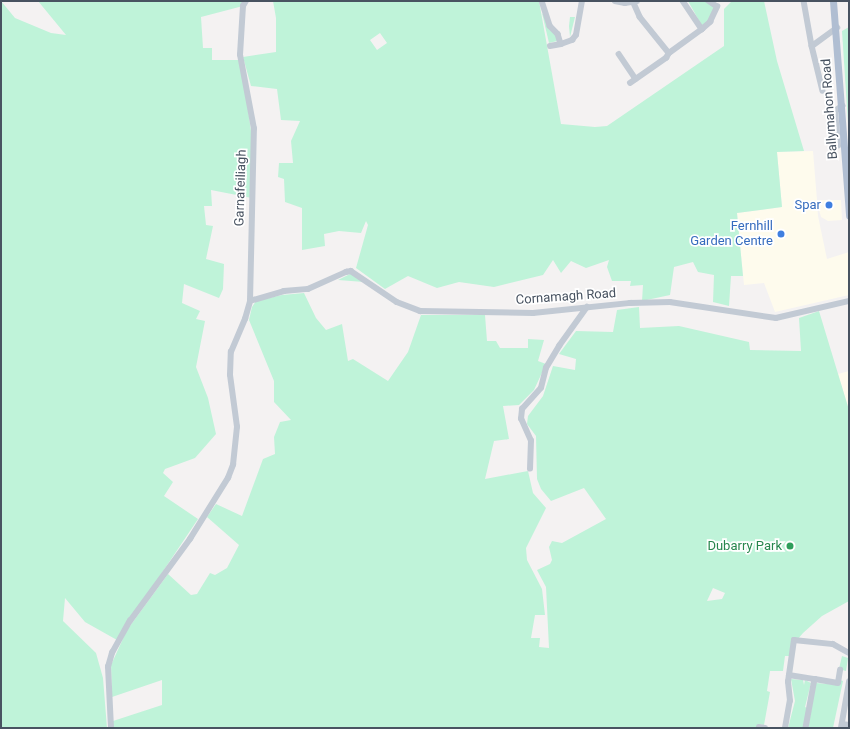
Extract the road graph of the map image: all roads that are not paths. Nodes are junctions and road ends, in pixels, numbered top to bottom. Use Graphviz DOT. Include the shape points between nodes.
graph roads {
  1 [pos="246,1"];
  2 [pos="542,1"];
  3 [pos="582,1"];
  4 [pos="615,1"];
  5 [pos="683,1"];
  6 [pos="708,1"];
  7 [pos="804,1"];
  8 [pos="833,1"];
  9 [pos="634,2"];
  10 [pos="837,28"];
  11 [pos="702,29"];
  12 [pos="561,44"];
  13 [pos="550,46"];
  14 [pos="812,46"];
  15 [pos="669,52"];
  16 [pos="619,54"];
  17 [pos="636,79"];
  18 [pos="630,83"];
  19 [pos="823,91"];
  20 [pos="842,106"];
  21 [pos="838,146"];
  22 [pos="849,215"];
  23 [pos="250,300"];
  24 [pos="849,301"];
  25 [pos="587,307"];
  26 [pos="530,469"];
  27 [pos="849,653"];
  28 [pos="840,670"];
  29 [pos="789,675"];
  30 [pos="815,679"];
  31 [pos="849,682"];
  32 [pos="849,725"];
  33 [pos="841,726"];
  34 [pos="111,728"];
  35 [pos="785,728"];
  36 [pos="806,728"];
  1 -- 23 [label="street, Garnafeiliagh" via="243,6 240,55 254,129"];
  2 -- 12 [label="street" via="550,26 558,34"];
  3 -- 12 [label="street" via="576,35 572,40"];
  4 -- 9 [label="street"];
  5 -- 11 [label="street"];
  6 -- 11 [label="street" via="718,7 709,23"];
  7 -- 14 [label="street"];
  8 -- 10 [label="main road, Ballymahon Road"];
  9 -- 15 [label="street" via="640,17"];
  10 -- 14 [label="street"];
  10 -- 20 [label="main road, Ballymahon Road"];
  11 -- 15 [label="street"];
  12 -- 13 [label="street"];
  14 -- 19 [label="street"];
  15 -- 17 [label="street" via="666,58"];
  16 -- 17 [label="street"];
  17 -- 18 [label="street"];
  20 -- 21 [label="street" via="835,111"];
  20 -- 22 [label="main road, Ballymahon Road"];
  23 -- 25 [label="street, Cornamagh Road" via="284,291 308,289 351,272 397,302 420,311 533,313"];
  23 -- 34 [label="street, Garnafeiliagh" via="231,352 230,375 237,427 233,465 228,478 190,539 130,621 112,653 108,667"];
  24 -- 25 [label="street, Cornamagh Road" via="776,318 670,302"];
  25 -- 26 [label="street" via="558,346 546,368 542,388 522,409 520,419 531,441"];
  27 -- 29 [label="street" via="833,644 794,640"];
  28 -- 30 [label="street" via="838,683"];
  29 -- 30 [label="street"];
  29 -- 35 [label="street" via="790,701"];
  30 -- 36 [label="street"];
  31 -- 33 [label="street"];
  32 -- 33 [label="street"];
}
